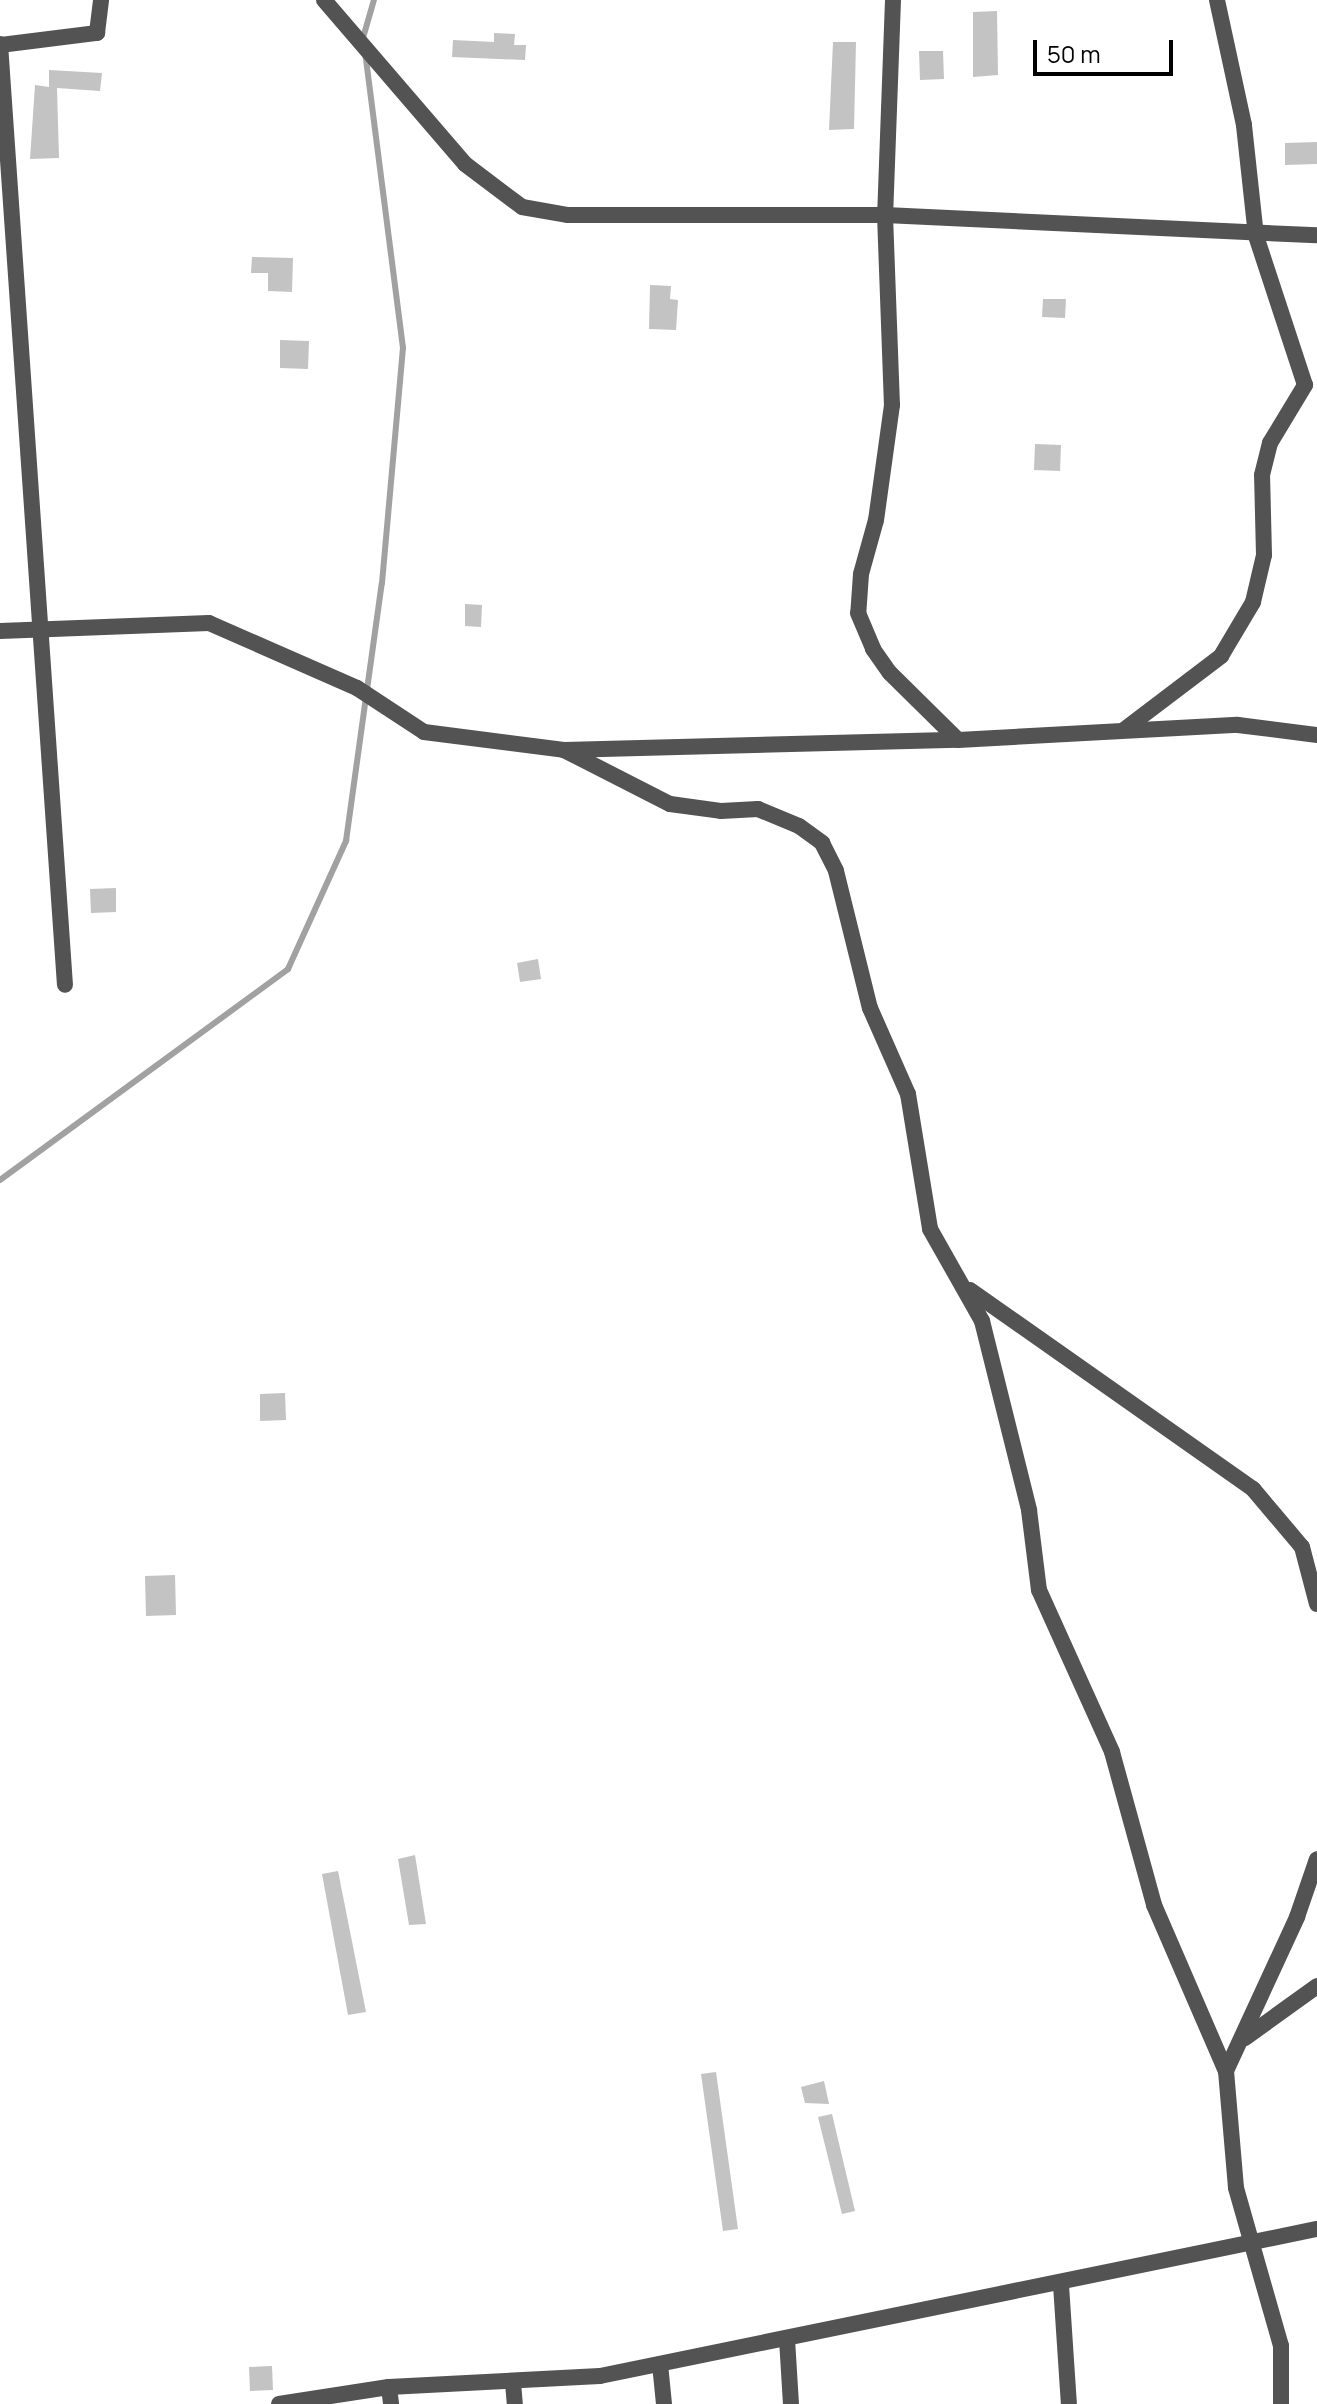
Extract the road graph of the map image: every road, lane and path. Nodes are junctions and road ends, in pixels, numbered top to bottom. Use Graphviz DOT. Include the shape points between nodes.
graph roads {
  1 [pos="101,0"];
  2 [pos="324,0"];
  3 [pos="893,0"];
  4 [pos="1217,0"];
  5 [pos="0,45"];
  6 [pos="885,215"];
  7 [pos="1317,235"];
  8 [pos="1256,236"];
  9 [pos="8,259"];
  10 [pos="44,629"];
  11 [pos="0,631"];
  12 [pos="1124,730"];
  13 [pos="1317,735"];
  14 [pos="958,740"];
  15 [pos="564,750"];
  16 [pos="65,985"];
  17 [pos="969,1289"];
  18 [pos="1317,1604"];
  19 [pos="1317,1859"];
  20 [pos="1317,1986"];
  21 [pos="1241,2041"];
  22 [pos="1226,2071"];
  23 [pos="1317,2229"];
  24 [pos="1251,2244"];
  25 [pos="1061,2285"];
  26 [pos="787,2339"];
  27 [pos="660,2364"];
  28 [pos="513,2383"];
  29 [pos="390,2395"];
  30 [pos="280,2404"];
  31 [pos="515,2404"];
  32 [pos="664,2404"];
  33 [pos="791,2404"];
  34 [pos="1069,2404"];
  35 [pos="1281,2404"];
  1 -- 5 [label="street" via="97,33"];
  2 -- 6 [label="street" via="465,164 522,207 568,215"];
  3 -- 6 [label="street"];
  4 -- 8 [label="street" via="1244,125"];
  5 -- 9 [label="street"];
  6 -- 8 [label="street"];
  6 -- 14 [label="street" via="892,405 858,613 890,673"];
  7 -- 8 [label="street"];
  8 -- 12 [label="street" via="1305,385 1270,443 1262,475 1264,555 1253,602 1221,656"];
  9 -- 10 [label="street"];
  10 -- 11 [label="street"];
  10 -- 15 [label="street" via="209,623 357,688 424,732"];
  10 -- 16 [label="street"];
  12 -- 13 [label="street" via="1238,725"];
  12 -- 14 [label="street"];
  14 -- 15 [label="street"];
  15 -- 17 [label="street" via="670,804 721,811 758,809 799,826 822,843 836,871 870,1008 908,1094 930,1229"];
  17 -- 18 [label="street" via="1253,1489 1302,1547"];
  17 -- 22 [label="street" via="1021,1474 1039,1590 1112,1752 1154,1905"];
  19 -- 21 [label="street"];
  20 -- 21 [label="street"];
  21 -- 22 [label="street"];
  22 -- 24 [label="street" via="1236,2188"];
  23 -- 24 [label="street"];
  24 -- 25 [label="street"];
  24 -- 35 [label="street" via="1281,2346"];
  25 -- 26 [label="street"];
  25 -- 34 [label="street"];
  26 -- 27 [label="street"];
  26 -- 33 [label="street"];
  27 -- 28 [label="street"];
  27 -- 32 [label="street"];
  28 -- 29 [label="street"];
  28 -- 31 [label="street"];
  29 -- 30 [label="street"];
}
